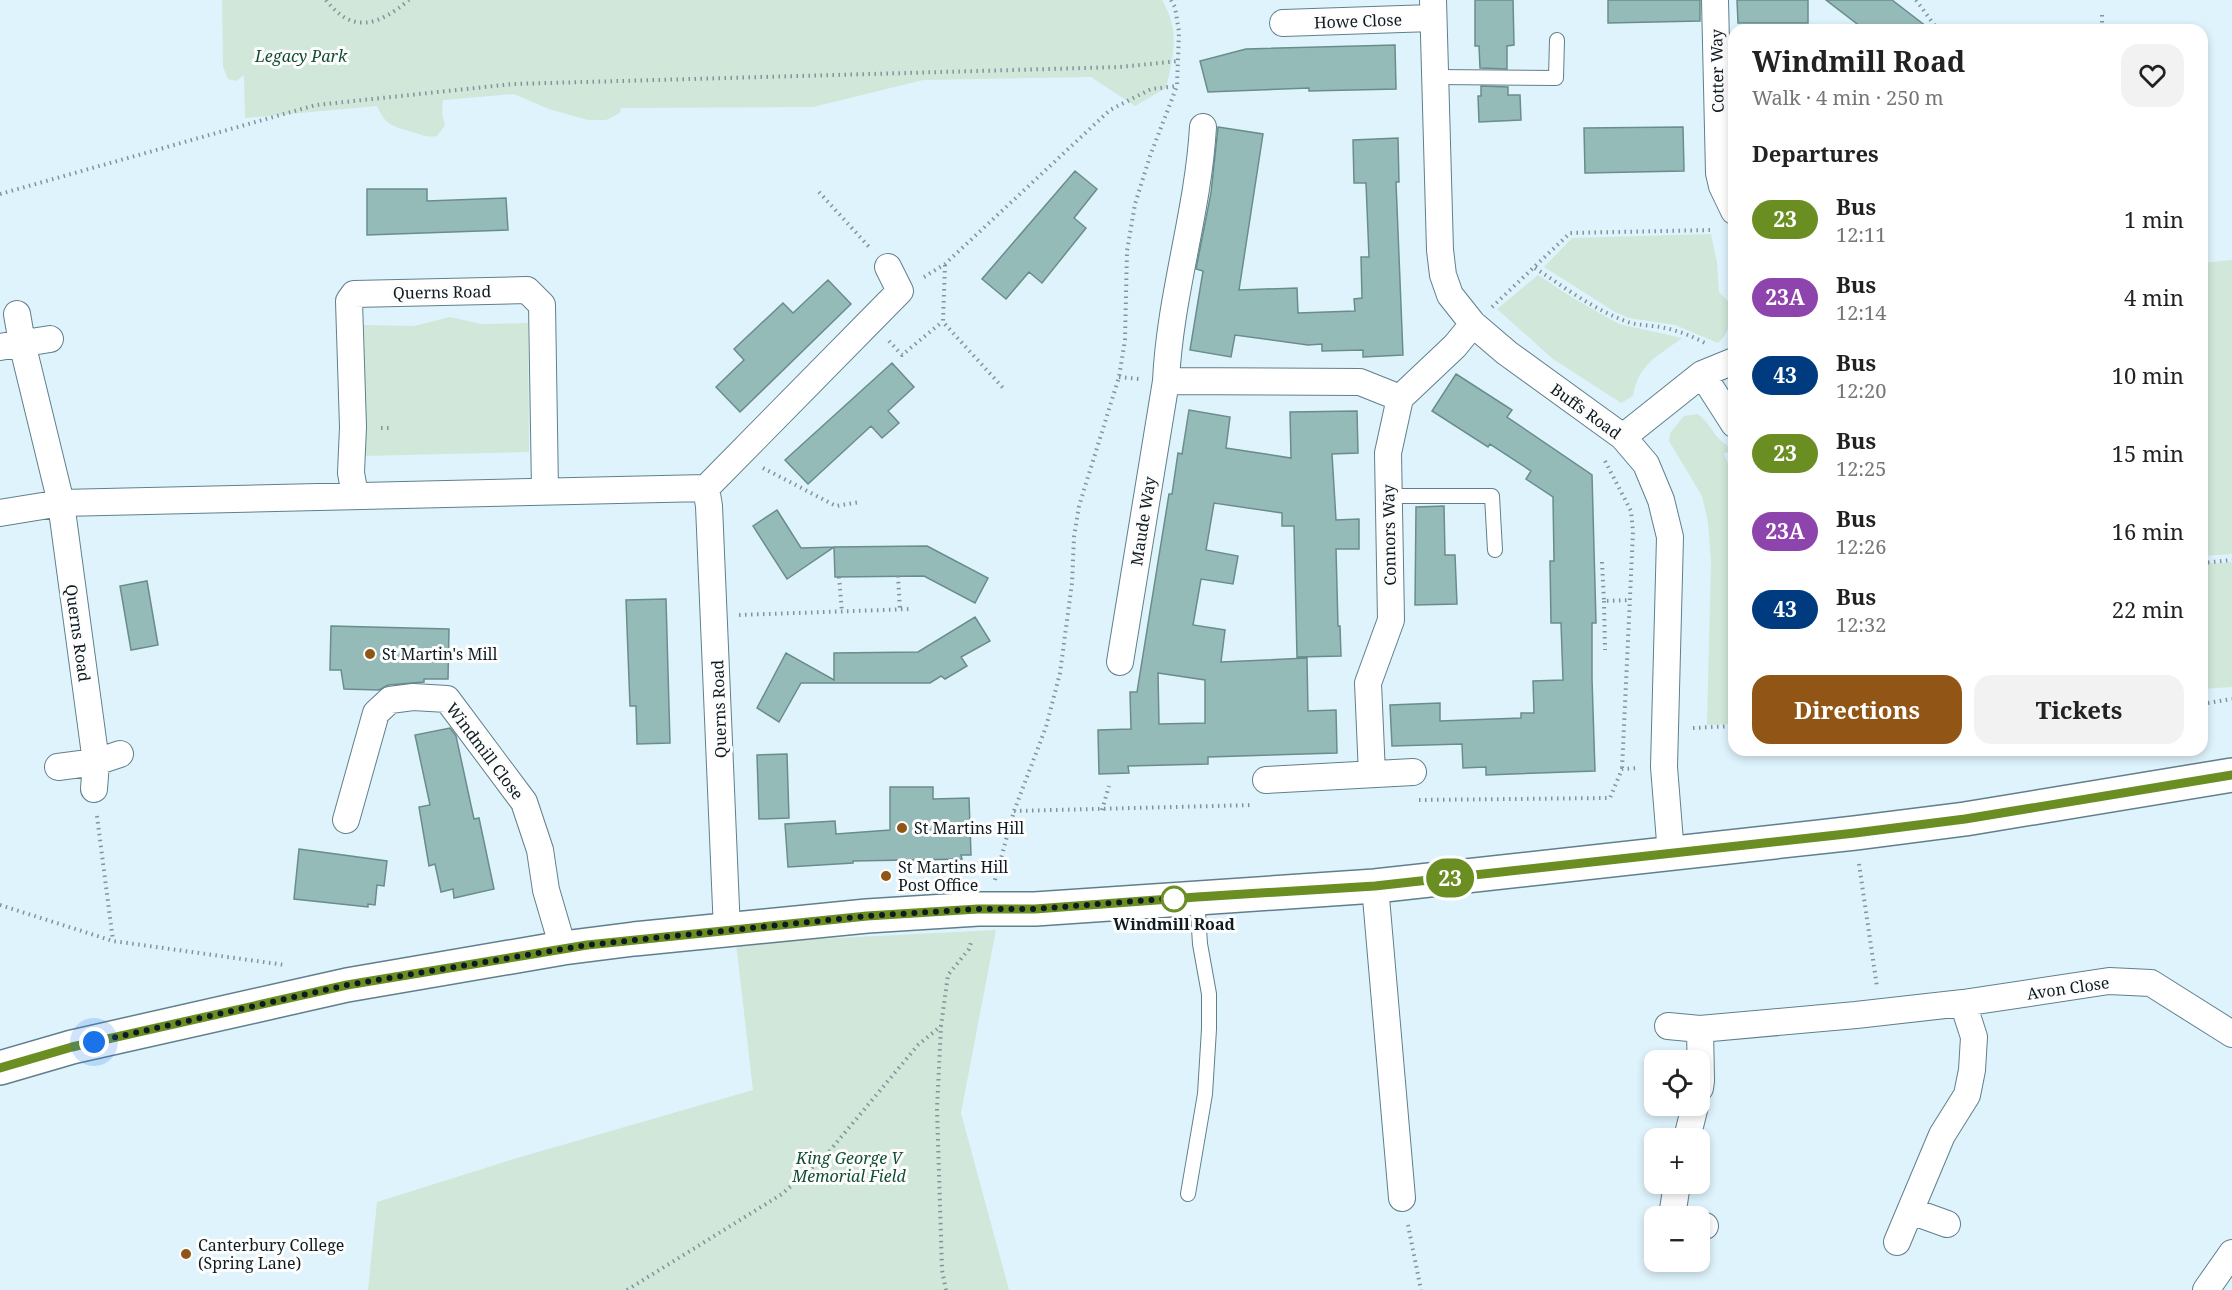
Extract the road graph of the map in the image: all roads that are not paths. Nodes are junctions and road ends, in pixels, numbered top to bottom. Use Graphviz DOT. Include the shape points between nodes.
graph roads {
  1 [pos="1715,0"];
  2 [pos="1433,9"];
  3 [pos="1283,22"];
  4 [pos="1557,40"];
  5 [pos="1435,77"];
  6 [pos="1203,127"];
  7 [pos="1728,198"];
  8 [pos="888,267"];
  9 [pos="17,314"];
  10 [pos="1473,324"];
  11 [pos="50,339"];
  12 [pos="11,345"];
  13 [pos="1724,355"];
  14 [pos="1702,374"];
  15 [pos="1166,381"];
  16 [pos="1400,398"];
  17 [pos="1728,415"];
  18 [pos="1623,437"];
  19 [pos="706,488"];
  20 [pos="545,490"];
  21 [pos="355,495"];
  22 [pos="1388,496"];
  23 [pos="61,503"];
  24 [pos="0,513"];
  25 [pos="1495,550"];
  26 [pos="1120,662"];
  27 [pos="120,754"];
  28 [pos="96,762"];
  29 [pos="58,767"];
  30 [pos="1413,772"];
  31 [pos="1372,774"];
  32 [pos="2232,775"];
  33 [pos="1266,780"];
  34 [pos="94,789"];
  35 [pos="346,820"];
  36 [pos="1671,854"];
  37 [pos="1375,886"];
  38 [pos="1197,897"];
  39 [pos="727,931"];
  40 [pos="563,948"];
  41 [pos="1963,1004"];
  42 [pos="1668,1026"];
  43 [pos="1700,1029"];
  44 [pos="2232,1034"];
  45 [pos="1700,1050"];
  46 [pos="0,1068"];
  47 [pos="1188,1194"];
  48 [pos="1402,1198"];
  49 [pos="1911,1211"];
  50 [pos="1947,1224"];
  51 [pos="1898,1242"];
  52 [pos="2232,1253"];
  53 [pos="2206,1290"];
  1 -- 7 [label="street, Cotter Way" via="1719,173"];
  2 -- 3 [label="street, Howe Close"];
  2 -- 5 [label="street, Buffs Road"];
  4 -- 5 [label="lane" via="1556,78"];
  5 -- 10 [label="street, Buffs Road" via="1443,275 1450,295"];
  6 -- 15 [label="street, Maude Way" via="1199,174 1168,345"];
  8 -- 19 [label="street" via="900,291"];
  9 -- 12 [label="street, Querns Road"];
  10 -- 16 [label="street"];
  10 -- 18 [label="street, Buffs Road"];
  11 -- 12 [label="street"];
  12 -- 23 [label="street, Querns Road"];
  13 -- 14 [label="street"];
  14 -- 17 [label="street"];
  14 -- 18 [label="street"];
  15 -- 16 [label="street" via="1360,382"];
  15 -- 26 [label="street, Maude Way"];
  16 -- 22 [label="street, Connors Way" via="1388,453"];
  18 -- 36 [label="street, Buffs Road" via="1646,464 1664,508 1670,537 1664,767"];
  19 -- 20 [label="street"];
  19 -- 39 [label="street, Querns Road"];
  20 -- 21 [label="street"];
  20 -- 21 [label="street, Querns Road" via="542,305 527,290 366,293 354,294 349,301 351,473"];
  21 -- 23 [label="street"];
  22 -- 25 [label="lane" via="1492,496"];
  22 -- 31 [label="street, Connors Way" via="1391,620 1368,683"];
  23 -- 24 [label="street"];
  23 -- 28 [label="street, Querns Road"];
  27 -- 28 [label="street"];
  28 -- 29 [label="street"];
  28 -- 34 [label="street, Querns Road"];
  30 -- 31 [label="street"];
  31 -- 33 [label="street"];
  32 -- 36 [label="main road" via="1976,817"];
  35 -- 40 [label="street, Windmill Close" via="376,713 390,700 447,699 524,802 540,850 546,890"];
  36 -- 37 [label="main road"];
  37 -- 38 [label="main road"];
  37 -- 48 [label="street"];
  38 -- 39 [label="main road" via="867,916"];
  38 -- 47 [label="lane" via="1209,994 1209,1029 1205,1094"];
  39 -- 40 [label="main road"];
  40 -- 46 [label="main road" via="347,985 72,1047"];
  41 -- 43 [label="street, Avon Close"];
  41 -- 44 [label="street, Avon Close" via="2109,981 2151,983"];
  41 -- 49 [label="street" via="1974,1037 1967,1095 1942,1135"];
  42 -- 43 [label="street, Avon Close"];
  43 -- 45 [label="street"];
  49 -- 50 [label="street"];
  49 -- 51 [label="street"];
  52 -- 53 [label="street"];
}
